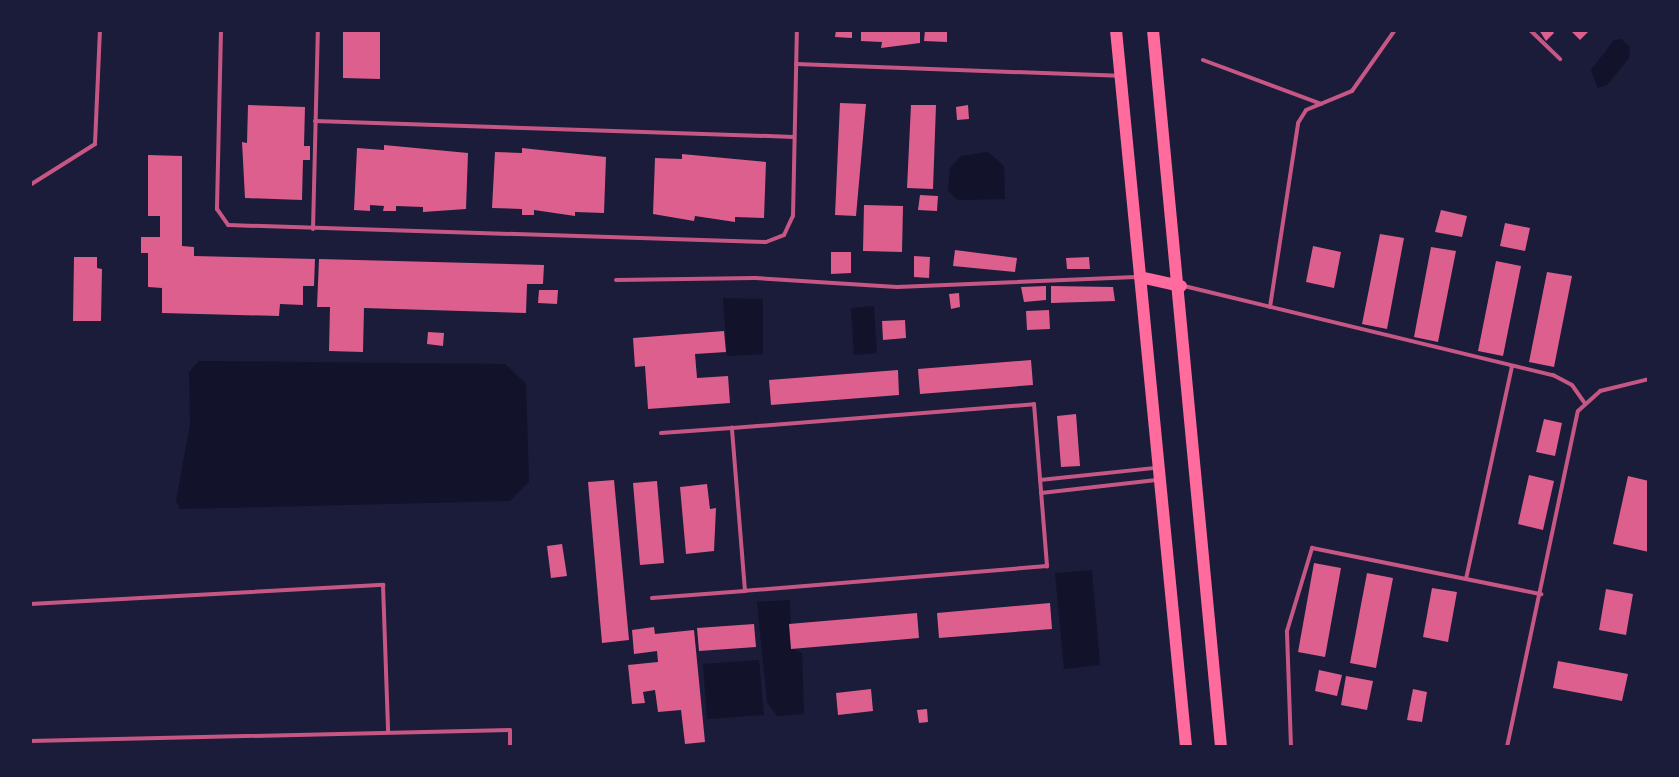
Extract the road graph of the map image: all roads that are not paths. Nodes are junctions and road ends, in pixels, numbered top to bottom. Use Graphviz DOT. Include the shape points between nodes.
graph roads {
  1 [pos="100,30"];
  2 [pos="221,30"];
  3 [pos="318,30"];
  4 [pos="797,30"];
  5 [pos="1116,30"];
  6 [pos="1154,30"];
  7 [pos="1395,30"];
  8 [pos="1530,30"];
  9 [pos="1560,59"];
  10 [pos="1203,60"];
  11 [pos="796,64"];
  12 [pos="1121,76"];
  13 [pos="1321,104"];
  14 [pos="315,121"];
  15 [pos="794,137"];
  16 [pos="30,185"];
  17 [pos="313,229"];
  18 [pos="1140,277"];
  19 [pos="616,280"];
  20 [pos="1181,286"];
  21 [pos="1270,307"];
  22 [pos="1512,365"];
  23 [pos="1649,379"];
  24 [pos="1584,402"];
  25 [pos="732,428"];
  26 [pos="661,433"];
  27 [pos="1162,473"];
  28 [pos="1040,480"];
  29 [pos="1041,493"];
  30 [pos="1466,579"];
  31 [pos="745,591"];
  32 [pos="1541,594"];
  33 [pos="652,598"];
  34 [pos="30,604"];
  35 [pos="387,731"];
  36 [pos="163,739"];
  37 [pos="30,741"];
  38 [pos="163,747"];
  39 [pos="510,747"];
  40 [pos="1186,747"];
  41 [pos="1221,747"];
  42 [pos="1291,747"];
  43 [pos="1507,747"];
  1 -- 16 [label="lane" via="95,144"];
  2 -- 17 [label="lane" via="218,214 233,227"];
  3 -- 14 [label="lane"];
  4 -- 11 [label="lane"];
  5 -- 12 [label="main road"];
  6 -- 20 [label="main road"];
  7 -- 13 [label="lane" via="1352,91"];
  8 -- 9 [label="lane"];
  10 -- 13 [label="lane"];
  11 -- 12 [label="lane"];
  11 -- 15 [label="lane"];
  12 -- 18 [label="main road"];
  13 -- 21 [label="lane" via="1306,110 1298,123"];
  14 -- 15 [label="lane"];
  14 -- 17 [label="lane"];
  15 -- 17 [label="lane" via="793,216 784,235 771,242"];
  18 -- 19 [label="lane" via="897,287 755,278"];
  18 -- 20 [label="main road"];
  18 -- 27 [label="main road"];
  20 -- 21 [label="lane"];
  20 -- 41 [label="main road"];
  21 -- 22 [label="lane"];
  22 -- 24 [label="lane" via="1561,378"];
  22 -- 30 [label="lane"];
  23 -- 24 [label="lane" via="1614,386"];
  24 -- 32 [label="lane" via="1576,418"];
  25 -- 26 [label="lane"];
  25 -- 28 [label="lane" via="1034,404"];
  25 -- 31 [label="lane"];
  27 -- 28 [label="lane"];
  27 -- 29 [label="lane"];
  27 -- 40 [label="main road"];
  28 -- 29 [label="lane"];
  29 -- 31 [label="lane" via="1047,566"];
  30 -- 32 [label="lane"];
  30 -- 42 [label="lane" via="1312,548 1287,631"];
  31 -- 33 [label="lane"];
  32 -- 43 [label="lane"];
  34 -- 35 [label="lane" via="383,585"];
  35 -- 36 [label="lane"];
  35 -- 39 [label="lane" via="510,730"];
  36 -- 37 [label="lane"];
  36 -- 38 [label="lane"];
}
